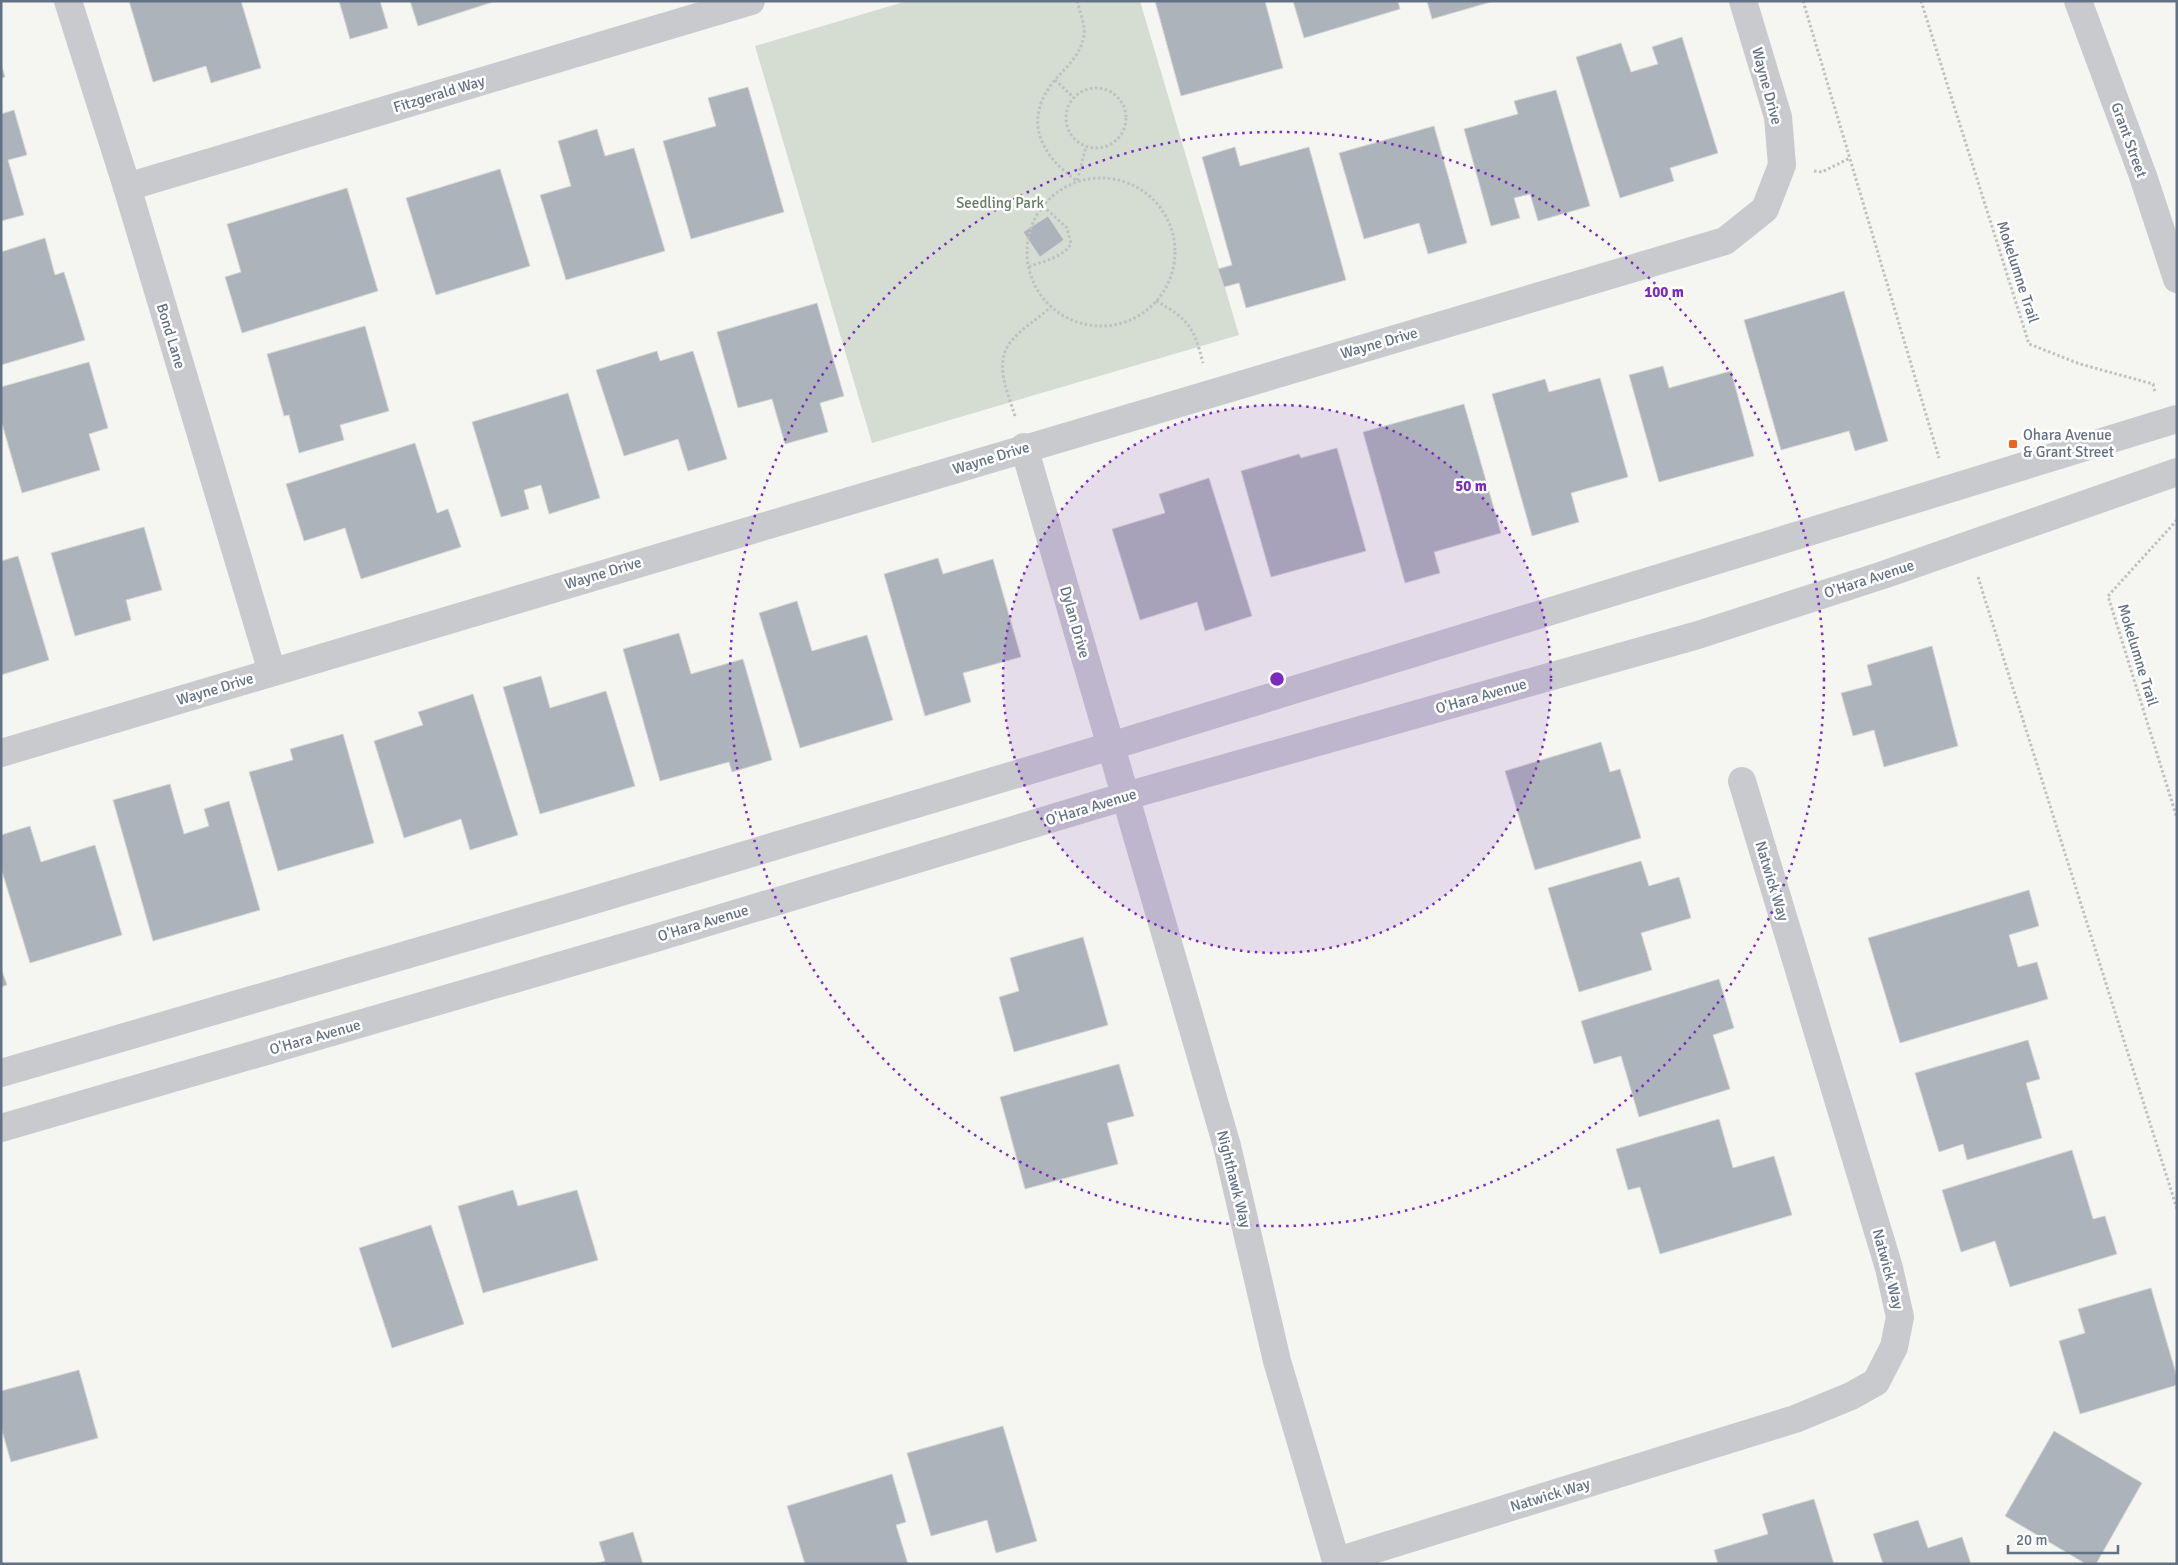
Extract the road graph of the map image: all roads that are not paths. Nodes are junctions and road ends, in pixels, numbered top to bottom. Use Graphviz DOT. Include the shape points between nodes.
graph roads {
  1 [pos="68,1"];
  2 [pos="751,1"];
  3 [pos="1743,1"];
  4 [pos="2078,1"];
  5 [pos="127,187"];
  6 [pos="2177,279"];
  7 [pos="2170,421"];
  8 [pos="1024,448"];
  9 [pos="2177,472"];
  10 [pos="272,672"];
  11 [pos="1111,746"];
  12 [pos="1,753"];
  13 [pos="1742,781"];
  14 [pos="1126,796"];
  15 [pos="1,1073"];
  16 [pos="1,1128"];
  17 [pos="1337,1562"];
  1 -- 5 [label="street, Bond Lane"];
  2 -- 5 [label="street, Fitzgerald Way"];
  3 -- 8 [label="street, Wayne Drive" via="1778,117 1782,165 1765,209 1725,241"];
  4 -- 6 [label="street, Grant Street" via="2143,176"];
  5 -- 10 [label="street, Bond Lane"];
  7 -- 11 [label="street"];
  8 -- 10 [label="street, Wayne Drive"];
  8 -- 11 [label="street, Dylan Drive"];
  9 -- 14 [label="street, O'Hara Avenue" via="1968,546 1698,635"];
  10 -- 12 [label="street, Wayne Drive"];
  11 -- 14 [label="street, Dylan Drive"];
  11 -- 15 [label="street"];
  13 -- 17 [label="street, Natwick Way" via="1889,1268 1900,1317 1894,1347 1876,1382 1852,1396 1795,1419"];
  14 -- 16 [label="street, O'Hara Avenue" via="661,936"];
  14 -- 17 [label="street, Nighthawk Way" via="1227,1146 1277,1360"];
}
